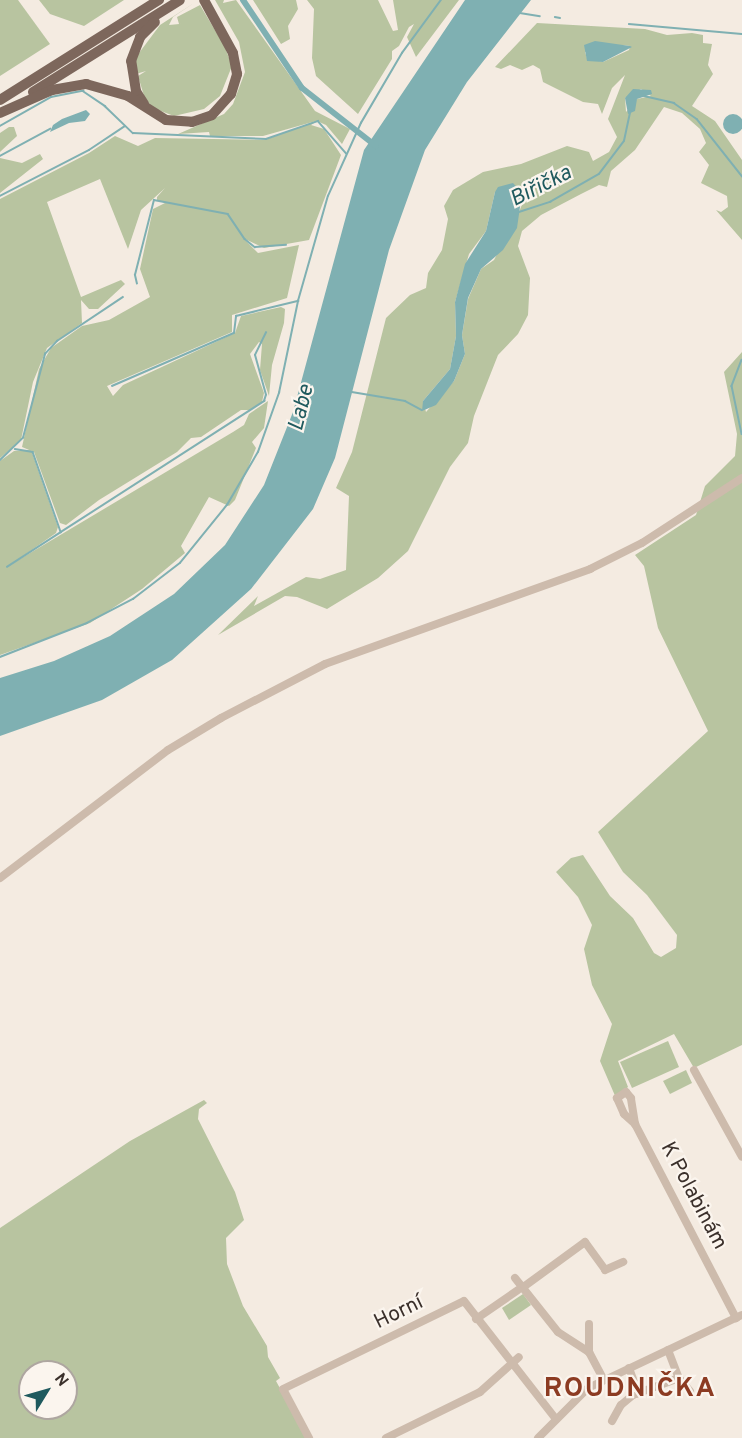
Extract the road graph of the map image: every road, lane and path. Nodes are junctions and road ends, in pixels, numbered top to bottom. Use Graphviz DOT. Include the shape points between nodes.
graph roads {
  1 [pos="159,0"];
  2 [pos="180,0"];
  3 [pos="186,0"];
  4 [pos="204,0"];
  5 [pos="0,100"];
  6 [pos="147,109"];
  7 [pos="0,113"];
  8 [pos="742,478"];
  9 [pos="0,878"];
  10 [pos="694,1070"];
  11 [pos="634,1124"];
  12 [pos="742,1157"];
  13 [pos="623,1262"];
  14 [pos="515,1278"];
  15 [pos="520,1289"];
  16 [pos="739,1316"];
  17 [pos="476,1319"];
  18 [pos="589,1324"];
  19 [pos="668,1350"];
  20 [pos="589,1352"];
  21 [pos="519,1357"];
  22 [pos="511,1364"];
  23 [pos="629,1368"];
  24 [pos="679,1378"];
  25 [pos="603,1380"];
  26 [pos="690,1391"];
  27 [pos="638,1393"];
  28 [pos="621,1406"];
  29 [pos="624,1415"];
  30 [pos="556,1419"];
  31 [pos="612,1421"];
  32 [pos="309,1438"];
  33 [pos="386,1438"];
  34 [pos="538,1438"];
  1 -- 5 [label="main road"];
  2 -- 7 [label="main road"];
  3 -- 6 [label="main road" via="151,24 134,50 131,73"];
  4 -- 6 [label="main road" via="233,53 237,74 231,94 212,115 192,122 166,120"];
  6 -- 7 [label="main road" via="104,86 86,84 52,90"];
  8 -- 9 [label="street" via="642,543 590,569 325,664 221,718 168,750"];
  10 -- 12 [label="street"];
  11 -- 16 [label="street, K Polabinám"];
  13 -- 15 [label="street" via="605,1270 585,1242"];
  14 -- 15 [label="street"];
  15 -- 17 [label="street"];
  15 -- 20 [label="street" via="558,1332"];
  16 -- 19 [label="street"];
  17 -- 22 [label="street, Horní"];
  17 -- 32 [label="street, Horní" via="464,1301 283,1389"];
  18 -- 20 [label="street"];
  19 -- 23 [label="street"];
  19 -- 24 [label="street"];
  20 -- 25 [label="street"];
  21 -- 22 [label="street"];
  22 -- 30 [label="street, Horní"];
  22 -- 33 [label="street" via="480,1392"];
  23 -- 25 [label="street"];
  23 -- 27 [label="street"];
  24 -- 26 [label="street"];
  24 -- 27 [label="street"];
  25 -- 30 [label="street" via="579,1396"];
  27 -- 28 [label="street"];
  28 -- 29 [label="street"];
  28 -- 31 [label="street"];
  30 -- 34 [label="street"];
}
